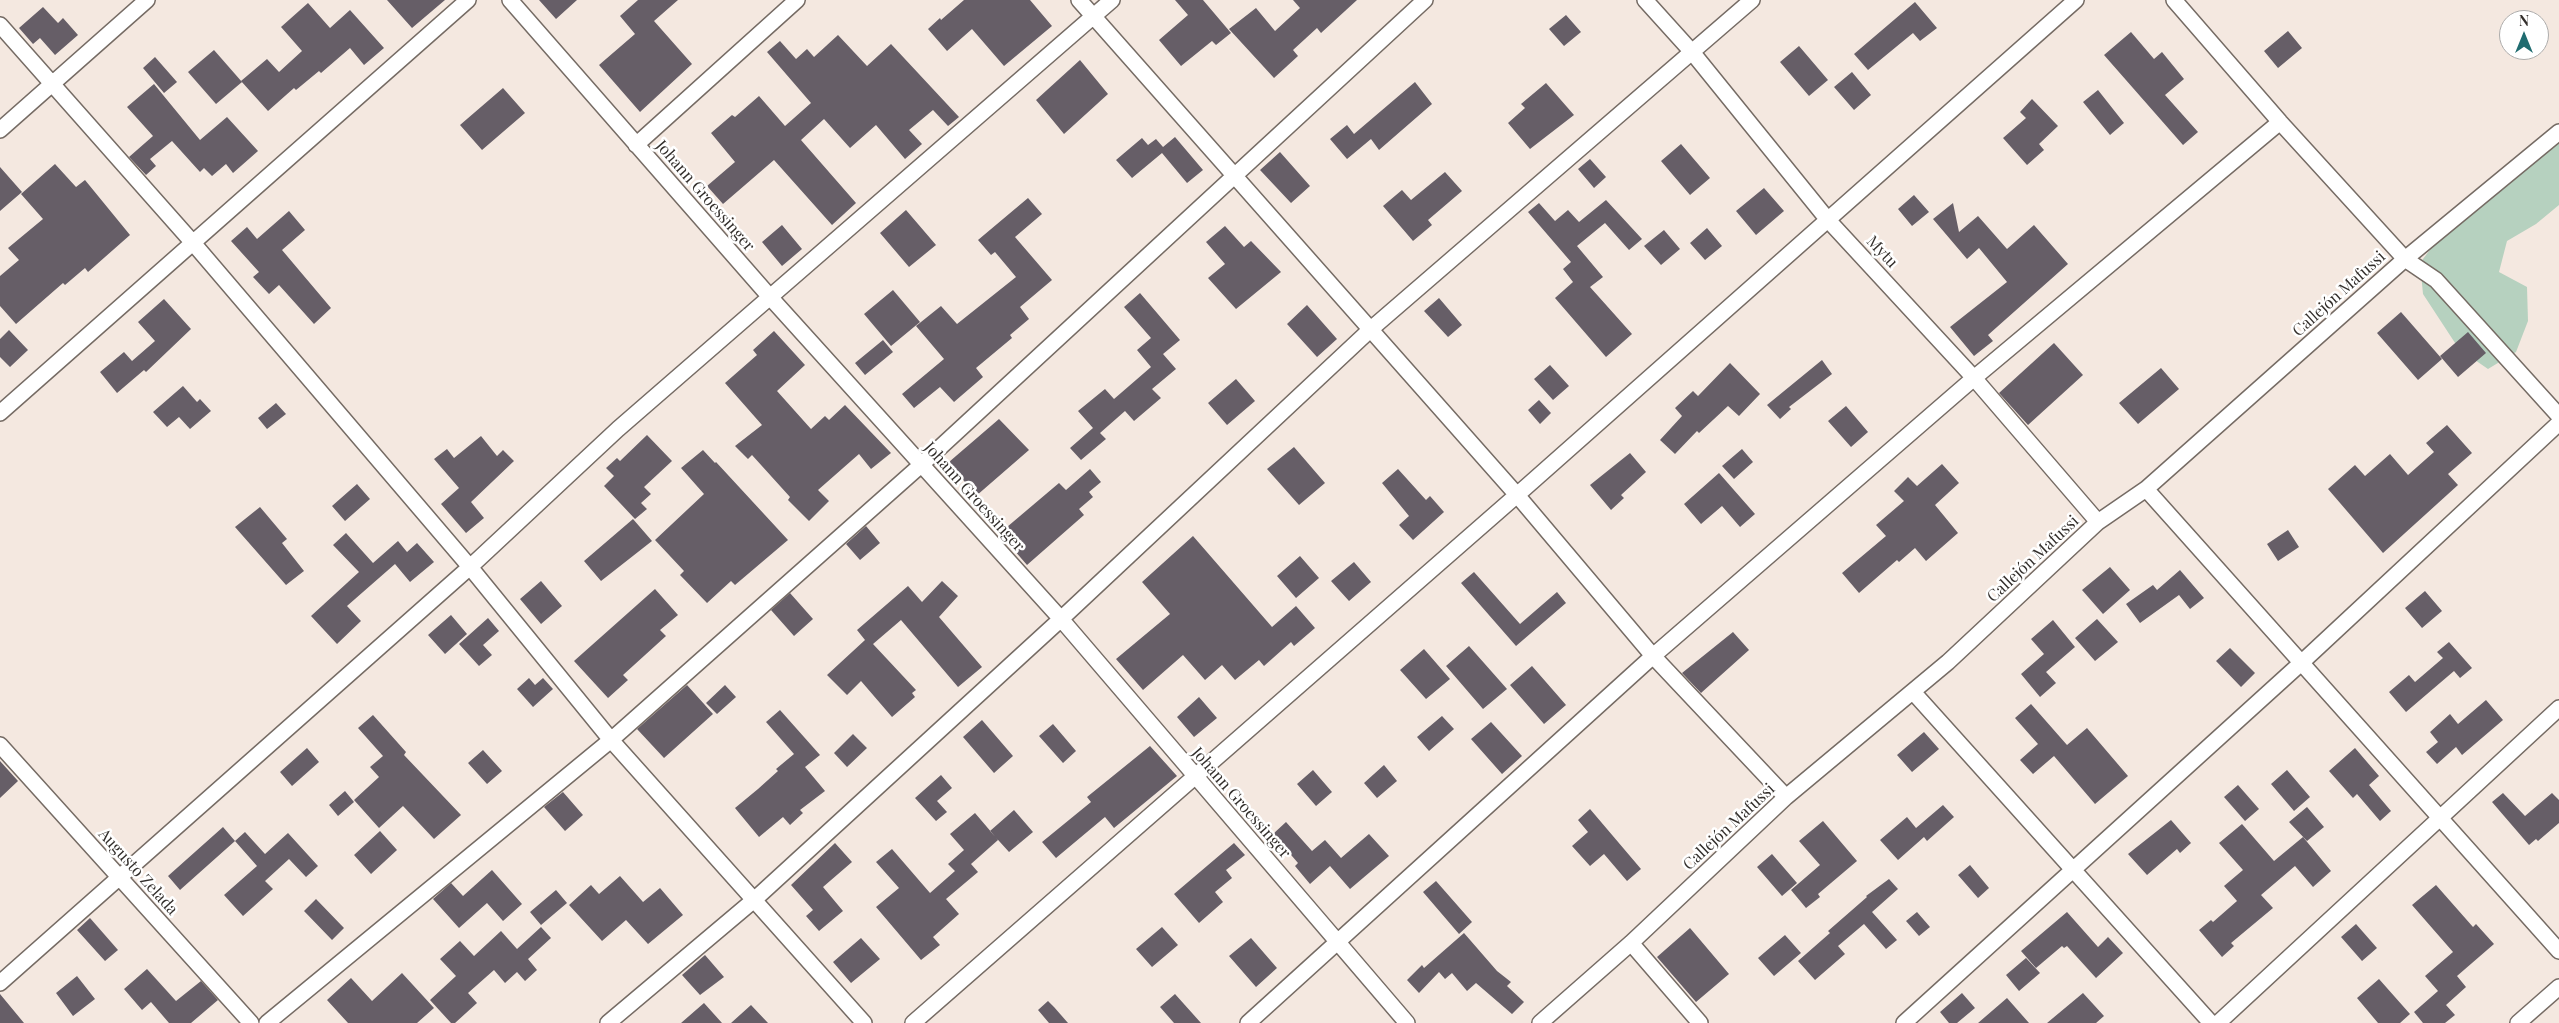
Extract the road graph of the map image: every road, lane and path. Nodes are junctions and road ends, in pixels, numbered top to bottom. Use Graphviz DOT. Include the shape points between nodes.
graph roads {
  1 [pos="147,0"];
  2 [pos="468,0"];
  3 [pos="510,0"];
  4 [pos="797,0"];
  5 [pos="1079,0"];
  6 [pos="1112,0"];
  7 [pos="1425,0"];
  8 [pos="1645,0"];
  9 [pos="1752,0"];
  10 [pos="2076,0"];
  11 [pos="2174,0"];
  12 [pos="1094,16"];
  13 [pos="0,26"];
  14 [pos="1692,52"];
  15 [pos="53,84"];
  16 [pos="2280,122"];
  17 [pos="0,130"];
  18 [pos="2559,132"];
  19 [pos="636,144"];
  20 [pos="1233,176"];
  21 [pos="1828,220"];
  22 [pos="194,244"];
  23 [pos="2405,259"];
  24 [pos="770,297"];
  25 [pos="1372,329"];
  26 [pos="1974,378"];
  27 [pos="0,413"];
  28 [pos="2559,416"];
  29 [pos="2559,423"];
  30 [pos="922,465"];
  31 [pos="2146,489"];
  32 [pos="1517,495"];
  33 [pos="2098,522"];
  34 [pos="470,567"];
  35 [pos="1061,619"];
  36 [pos="1653,656"];
  37 [pos="2300,664"];
  38 [pos="1914,693"];
  39 [pos="2559,708"];
  40 [pos="611,740"];
  41 [pos="0,745"];
  42 [pos="1194,777"];
  43 [pos="1786,797"];
  44 [pos="2440,819"];
  45 [pos="2073,871"];
  46 [pos="119,877"];
  47 [pos="754,900"];
  48 [pos="1338,942"];
  49 [pos="1632,943"];
  50 [pos="2559,951"];
  51 [pos="0,983"];
  52 [pos="2559,987"];
  53 [pos="251,1023"];
  54 [pos="267,1023"];
  55 [pos="608,1023"];
  56 [pos="864,1023"];
  57 [pos="913,1023"];
  58 [pos="1248,1023"];
  59 [pos="1407,1023"];
  60 [pos="1540,1023"];
  61 [pos="1700,1023"];
  62 [pos="1904,1023"];
  63 [pos="2211,1023"];
  64 [pos="2218,1023"];
  65 [pos="2518,1023"];
  1 -- 15 [label="street"];
  2 -- 22 [label="street"];
  3 -- 19 [label="street, Johann Groessinger"];
  4 -- 19 [label="street"];
  5 -- 12 [label="street"];
  6 -- 12 [label="street"];
  7 -- 20 [label="street"];
  8 -- 14 [label="street, Mytu"];
  9 -- 14 [label="street"];
  10 -- 21 [label="street"];
  11 -- 16 [label="street"];
  12 -- 20 [label="street"];
  12 -- 24 [label="street"];
  13 -- 15 [label="street"];
  14 -- 21 [label="street, Mytu"];
  14 -- 25 [label="street"];
  15 -- 17 [label="street"];
  15 -- 22 [label="street"];
  16 -- 23 [label="street"];
  16 -- 26 [label="street"];
  18 -- 23 [label="street, Callejón Mafussi"];
  19 -- 24 [label="street, Johann Groessinger"];
  20 -- 25 [label="street"];
  20 -- 30 [label="street"];
  21 -- 26 [label="street, Mytu"];
  21 -- 32 [label="street"];
  22 -- 27 [label="street"];
  22 -- 34 [label="street"];
  23 -- 28 [label="street" via="2436,280"];
  23 -- 31 [label="street, Callejón Mafussi"];
  24 -- 30 [label="street, Johann Groessinger"];
  24 -- 34 [label="street" via="618,429"];
  25 -- 32 [label="street"];
  25 -- 35 [label="street"];
  26 -- 33 [label="street, Mytu"];
  26 -- 36 [label="street"];
  29 -- 37 [label="street"];
  30 -- 35 [label="street, Johann Groessinger"];
  30 -- 40 [label="street"];
  31 -- 33 [label="street, Callejón Mafussi"];
  31 -- 37 [label="street"];
  32 -- 36 [label="street"];
  32 -- 42 [label="street"];
  33 -- 38 [label="street, Callejón Mafussi"];
  34 -- 40 [label="street"];
  34 -- 46 [label="street"];
  35 -- 42 [label="street, Johann Groessinger"];
  35 -- 47 [label="street"];
  36 -- 43 [label="street"];
  36 -- 48 [label="street"];
  37 -- 44 [label="street"];
  37 -- 45 [label="street"];
  38 -- 43 [label="street, Callejón Mafussi"];
  38 -- 45 [label="street"];
  39 -- 44 [label="street"];
  40 -- 47 [label="street"];
  40 -- 54 [label="street"];
  41 -- 46 [label="street, Augusto Zelada"];
  42 -- 48 [label="street, Johann Groessinger"];
  42 -- 57 [label="street"];
  43 -- 49 [label="street, Callejón Mafussi"];
  44 -- 50 [label="street"];
  44 -- 64 [label="street"];
  45 -- 62 [label="street"];
  45 -- 63 [label="street"];
  46 -- 51 [label="street"];
  46 -- 53 [label="street, Augusto Zelada"];
  47 -- 55 [label="street"];
  47 -- 56 [label="street"];
  48 -- 58 [label="street"];
  48 -- 59 [label="street, Johann Groessinger"];
  49 -- 60 [label="street, Callejón Mafussi"];
  49 -- 61 [label="street"];
  52 -- 65 [label="street"];
}
